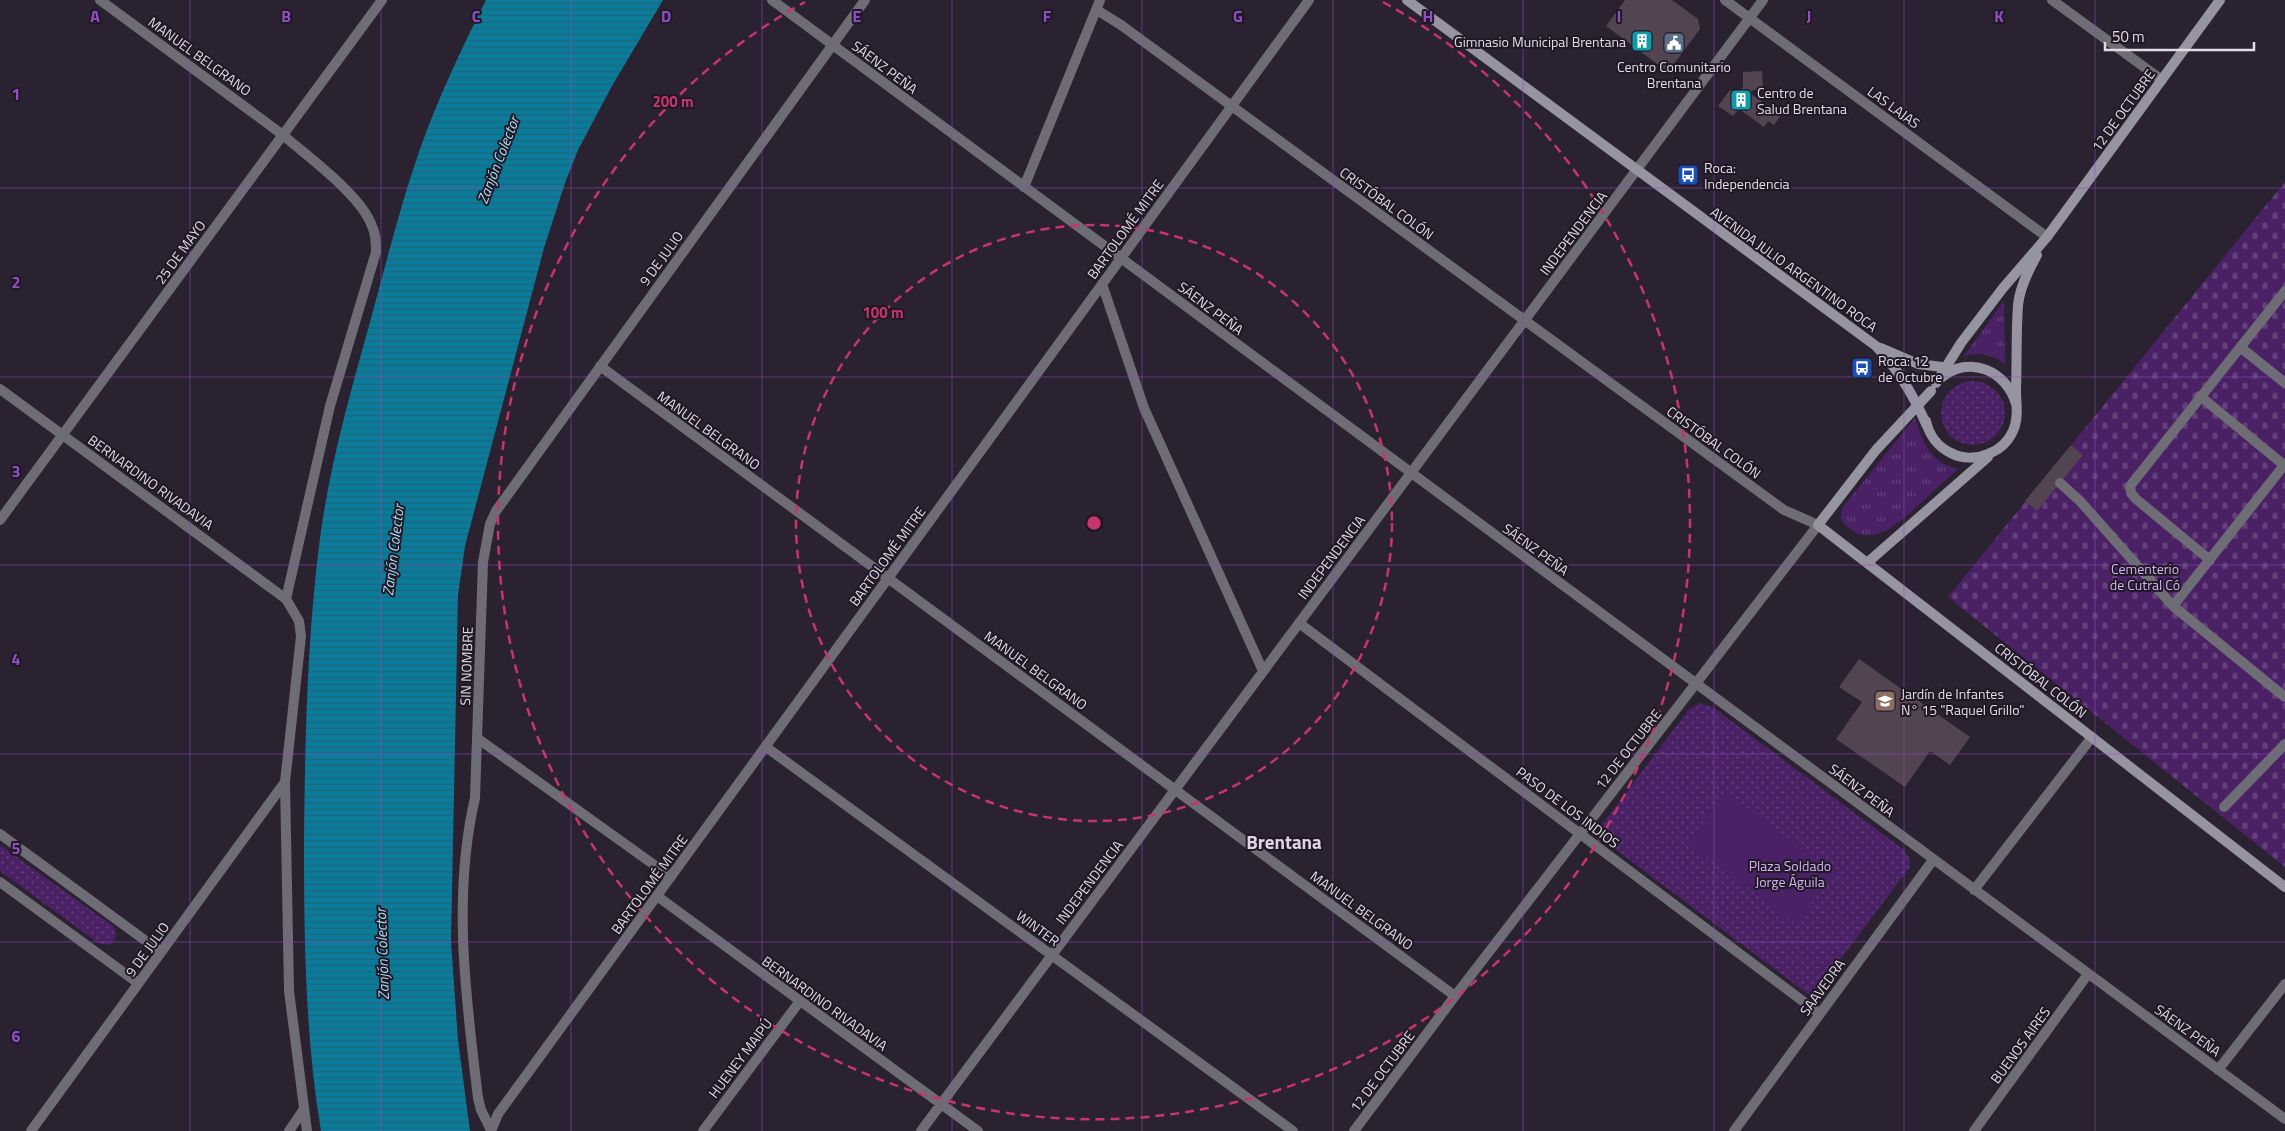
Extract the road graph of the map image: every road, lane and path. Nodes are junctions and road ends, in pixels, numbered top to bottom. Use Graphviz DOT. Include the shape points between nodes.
graph roads {
  1 [pos="100,0"];
  2 [pos="382,0"];
  3 [pos="772,0"];
  4 [pos="865,0"];
  5 [pos="1308,0"];
  6 [pos="1407,0"];
  7 [pos="1725,0"];
  8 [pos="1763,0"];
  9 [pos="2052,0"];
  10 [pos="2220,0"];
  11 [pos="1098,5"];
  12 [pos="1749,18"];
  13 [pos="832,45"];
  14 [pos="2162,80"];
  15 [pos="1232,106"];
  16 [pos="283,135"];
  17 [pos="1637,169"];
  18 [pos="1024,187"];
  19 [pos="2047,237"];
  20 [pos="1121,258"];
  21 [pos="1102,284"];
  22 [pos="2285,291"];
  23 [pos="1525,320"];
  24 [pos="1876,346"];
  25 [pos="2240,346"];
  26 [pos="600,366"];
  27 [pos="1945,368"];
  28 [pos="1960,368"];
  29 [pos="2285,383"];
  30 [pos="1934,387"];
  31 [pos="0,388"];
  32 [pos="2200,396"];
  33 [pos="2016,404"];
  34 [pos="1918,405"];
  35 [pos="1927,426"];
  36 [pos="63,435"];
  37 [pos="1994,452"];
  38 [pos="2285,465"];
  39 [pos="1410,473"];
  40 [pos="2060,483"];
  41 [pos="0,520"];
  42 [pos="1818,525"];
  43 [pos="487,536"];
  44 [pos="2210,560"];
  45 [pos="1867,563"];
  46 [pos="888,578"];
  47 [pos="286,599"];
  48 [pos="2173,606"];
  49 [pos="1299,623"];
  50 [pos="1263,671"];
  51 [pos="1696,684"];
  52 [pos="2285,696"];
  53 [pos="2092,737"];
  54 [pos="477,738"];
  55 [pos="2285,744"];
  56 [pos="766,747"];
  57 [pos="285,782"];
  58 [pos="1175,790"];
  59 [pos="2224,807"];
  60 [pos="0,834"];
  61 [pos="1580,834"];
  62 [pos="1933,860"];
  63 [pos="671,878"];
  64 [pos="0,882"];
  65 [pos="2285,887"];
  66 [pos="1974,890"];
  67 [pos="657,896"];
  68 [pos="161,952"];
  69 [pos="1052,955"];
  70 [pos="2088,974"];
  71 [pos="138,984"];
  72 [pos="2285,984"];
  73 [pos="1455,996"];
  74 [pos="800,1001"];
  75 [pos="1820,1014"];
  76 [pos="2218,1070"];
  77 [pos="941,1104"];
  78 [pos="304,1109"];
  79 [pos="2285,1119"];
  80 [pos="1978,1130"];
  81 [pos="31,1131"];
  82 [pos="289,1131"];
  83 [pos="307,1131"];
  84 [pos="491,1131"];
  85 [pos="703,1131"];
  86 [pos="921,1131"];
  87 [pos="978,1131"];
  88 [pos="1294,1131"];
  89 [pos="1354,1131"];
  90 [pos="1734,1131"];
  1 -- 16 [label="street, MANUEL BELGRANO"];
  2 -- 16 [label="street, 25 DE MAYO"];
  3 -- 13 [label="street, SÁENZ PEÑA"];
  4 -- 13 [label="street, 9 DE JULIO"];
  5 -- 15 [label="street, BARTOLOMÉ MITRE"];
  6 -- 17 [label="main road, AVENIDA JULIO ARGENTINO ROCA"];
  7 -- 12 [label="street, LAS LAJAS"];
  8 -- 12 [label="street, INDEPENDENCIA"];
  9 -- 14 [label="street"];
  10 -- 14 [label="main road, 12 DE OCTUBRE"];
  11 -- 15 [label="street, CRISTÓBAL COLÓN"];
  11 -- 18 [label="street"];
  12 -- 17 [label="street, INDEPENDENCIA"];
  12 -- 19 [label="street, LAS LAJAS"];
  13 -- 18 [label="street, SÁENZ PEÑA"];
  13 -- 26 [label="street, 9 DE JULIO"];
  14 -- 19 [label="main road, 12 DE OCTUBRE"];
  15 -- 20 [label="street, BARTOLOMÉ MITRE"];
  15 -- 23 [label="street, CRISTÓBAL COLÓN"];
  16 -- 36 [label="street, 25 DE MAYO"];
  16 -- 47 [label="street, MANUEL BELGRANO" via="345,190 364,211 376,237 376,252 330,406"];
  17 -- 23 [label="street, INDEPENDENCIA"];
  17 -- 24 [label="main road, AVENIDA JULIO ARGENTINO ROCA"];
  18 -- 20 [label="street, SÁENZ PEÑA"];
  19 -- 27 [label="main road, 12 DE OCTUBRE" via="2003,288"];
  19 -- 33 [label="main road, 12 DE OCTUBRE" via="2027,273 2020,296"];
  20 -- 21 [label="street, BARTOLOMÉ MITRE"];
  20 -- 39 [label="street, SÁENZ PEÑA"];
  21 -- 46 [label="street, BARTOLOMÉ MITRE"];
  21 -- 50 [label="street" via="1144,408"];
  22 -- 25 [label="street"];
  23 -- 39 [label="street, INDEPENDENCIA"];
  23 -- 42 [label="street, CRISTÓBAL COLÓN" via="1784,510"];
  24 -- 27 [label="main road, AVENIDA JULIO ARGENTINO ROCA" via="1918,364"];
  24 -- 34 [label="main road, AVENIDA JULIO ARGENTINO ROCA" via="1900,374"];
  25 -- 29 [label="street"];
  25 -- 32 [label="street"];
  26 -- 43 [label="street, 9 DE JULIO" via="503,500"];
  26 -- 46 [label="street, MANUEL BELGRANO"];
  27 -- 28 [label="main road, AVENIDA JULIO ARGENTINO ROCA"];
  27 -- 30 [label="main road, 12 DE OCTUBRE"];
  28 -- 30 [label="main road, 12 DE OCTUBRE" via="1951,371"];
  28 -- 33 [label="main road" via="1979,367 1996,374 2009,387"];
  30 -- 34 [label="main road, 12 DE OCTUBRE"];
  30 -- 35 [label="main road, 12 DE OCTUBRE" via="1926,408"];
  31 -- 36 [label="street, BERNARDINO RIVADAVIA"];
  32 -- 38 [label="street"];
  32 -- 44 [label="street" via="2133,480 2130,490 2136,499"];
  33 -- 37 [label="main road, 12 DE OCTUBRE" via="2012,432"];
  34 -- 35 [label="main road, AVENIDA JULIO ARGENTINO ROCA"];
  34 -- 42 [label="main road, 12 DE OCTUBRE" via="1870,458"];
  35 -- 37 [label="main road" via="1943,448 1959,456 1977,458"];
  36 -- 41 [label="street, 25 DE MAYO"];
  36 -- 47 [label="street, BERNARDINO RIVADAVIA"];
  37 -- 45 [label="main road, 12 DE OCTUBRE"];
  38 -- 44 [label="street"];
  39 -- 49 [label="street, INDEPENDENCIA"];
  39 -- 51 [label="street, SÁENZ PEÑA"];
  40 -- 48 [label="street" via="2080,501"];
  42 -- 45 [label="main road, CRISTÓBAL COLÓN"];
  42 -- 51 [label="street, 12 DE OCTUBRE"];
  43 -- 54 [label="street, SIN NOMBRE" via="482,575"];
  44 -- 48 [label="street"];
  45 -- 53 [label="main road, CRISTÓBAL COLÓN"];
  46 -- 56 [label="street, BARTOLOMÉ MITRE"];
  46 -- 58 [label="street, MANUEL BELGRANO"];
  47 -- 57 [label="street" via="299,621 301,636"];
  48 -- 52 [label="street"];
  49 -- 50 [label="street, INDEPENDENCIA"];
  49 -- 61 [label="street, PASO DE LOS INDIOS"];
  50 -- 58 [label="street, INDEPENDENCIA"];
  51 -- 61 [label="street, 12 DE OCTUBRE"];
  51 -- 62 [label="street, SÁENZ PEÑA"];
  53 -- 65 [label="main road, CRISTÓBAL COLÓN"];
  53 -- 66 [label="street"];
  54 -- 63 [label="street"];
  54 -- 84 [label="street, SIN NOMBRE" via="475,798 464,861 464,972 478,1098"];
  55 -- 59 [label="street"];
  56 -- 63 [label="street, BARTOLOMÉ MITRE"];
  56 -- 69 [label="street, WINTER"];
  57 -- 68 [label="street, 9 DE JULIO"];
  57 -- 78 [label="street" via="289,992"];
  58 -- 69 [label="street, INDEPENDENCIA"];
  58 -- 73 [label="street, MANUEL BELGRANO"];
  60 -- 68 [label="street"];
  61 -- 73 [label="street, 12 DE OCTUBRE"];
  61 -- 75 [label="street, PASO DE LOS INDIOS"];
  62 -- 66 [label="street, SÁENZ PEÑA"];
  62 -- 75 [label="street, SAAVEDRA"];
  63 -- 67 [label="street, BARTOLOMÉ MITRE"];
  64 -- 71 [label="street"];
  66 -- 70 [label="street, SÁENZ PEÑA"];
  67 -- 74 [label="street, BERNARDINO RIVADAVIA"];
  67 -- 84 [label="street, BARTOLOMÉ MITRE" via="498,1114"];
  68 -- 71 [label="street, 9 DE JULIO"];
  69 -- 77 [label="street, INDEPENDENCIA"];
  69 -- 88 [label="street, WINTER"];
  70 -- 76 [label="street, SÁENZ PEÑA"];
  70 -- 80 [label="street, BUENOS AIRES"];
  71 -- 81 [label="street, 9 DE JULIO"];
  72 -- 76 [label="street"];
  73 -- 89 [label="street, 12 DE OCTUBRE"];
  74 -- 77 [label="street, BERNARDINO RIVADAVIA"];
  74 -- 85 [label="street, HUENEY MAIPÚ"];
  75 -- 90 [label="street, SAAVEDRA"];
  76 -- 79 [label="street, SÁENZ PEÑA"];
  77 -- 86 [label="street, INDEPENDENCIA"];
  77 -- 87 [label="street, BERNARDINO RIVADAVIA"];
  78 -- 82 [label="street"];
  78 -- 83 [label="street"];
}
